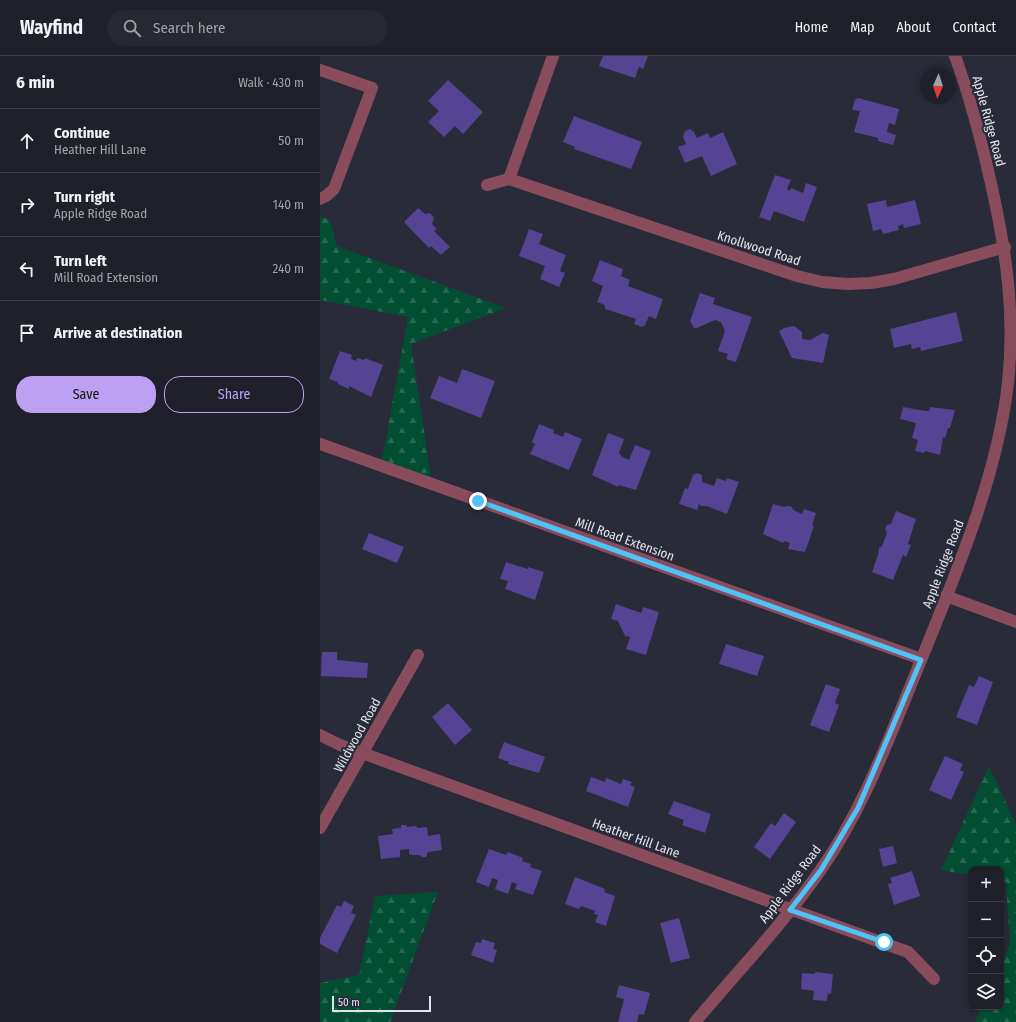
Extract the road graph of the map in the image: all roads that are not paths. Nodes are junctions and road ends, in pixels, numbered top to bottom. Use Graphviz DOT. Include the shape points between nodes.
graph roads {
  1 [pos="553,56"];
  2 [pos="955,56"];
  3 [pos="320,70"];
  4 [pos="509,179"];
  5 [pos="487,185"];
  6 [pos="320,199"];
  7 [pos="1005,247"];
  8 [pos="320,444"];
  9 [pos="946,596"];
  10 [pos="1016,622"];
  11 [pos="418,655"];
  12 [pos="921,660"];
  13 [pos="320,735"];
  14 [pos="363,753"];
  15 [pos="320,828"];
  16 [pos="790,910"];
  17 [pos="934,979"];
  18 [pos="695,1022"];
  1 -- 4 [label="street"];
  2 -- 7 [label="street, Apple Ridge Road" via="980,134"];
  3 -- 6 [label="street" via="372,88 334,189"];
  4 -- 5 [label="street"];
  4 -- 7 [label="street, Knollwood Road" via="797,276 822,282 848,284 894,279"];
  7 -- 9 [label="street, Apple Ridge Road" via="1010,288 1010,350 1002,419 975,518"];
  8 -- 12 [label="street, Mill Road Extension"];
  9 -- 10 [label="street"];
  9 -- 12 [label="street, Apple Ridge Road"];
  11 -- 14 [label="street, Wildwood Road"];
  12 -- 16 [label="street, Apple Ridge Road" via="858,808 821,870"];
  13 -- 14 [label="street, Heather Hill Lane"];
  14 -- 15 [label="street, Wildwood Road"];
  14 -- 16 [label="street, Heather Hill Lane"];
  16 -- 17 [label="street, Heather Hill Lane" via="908,952"];
  16 -- 18 [label="street, Apple Ridge Road"];
}
